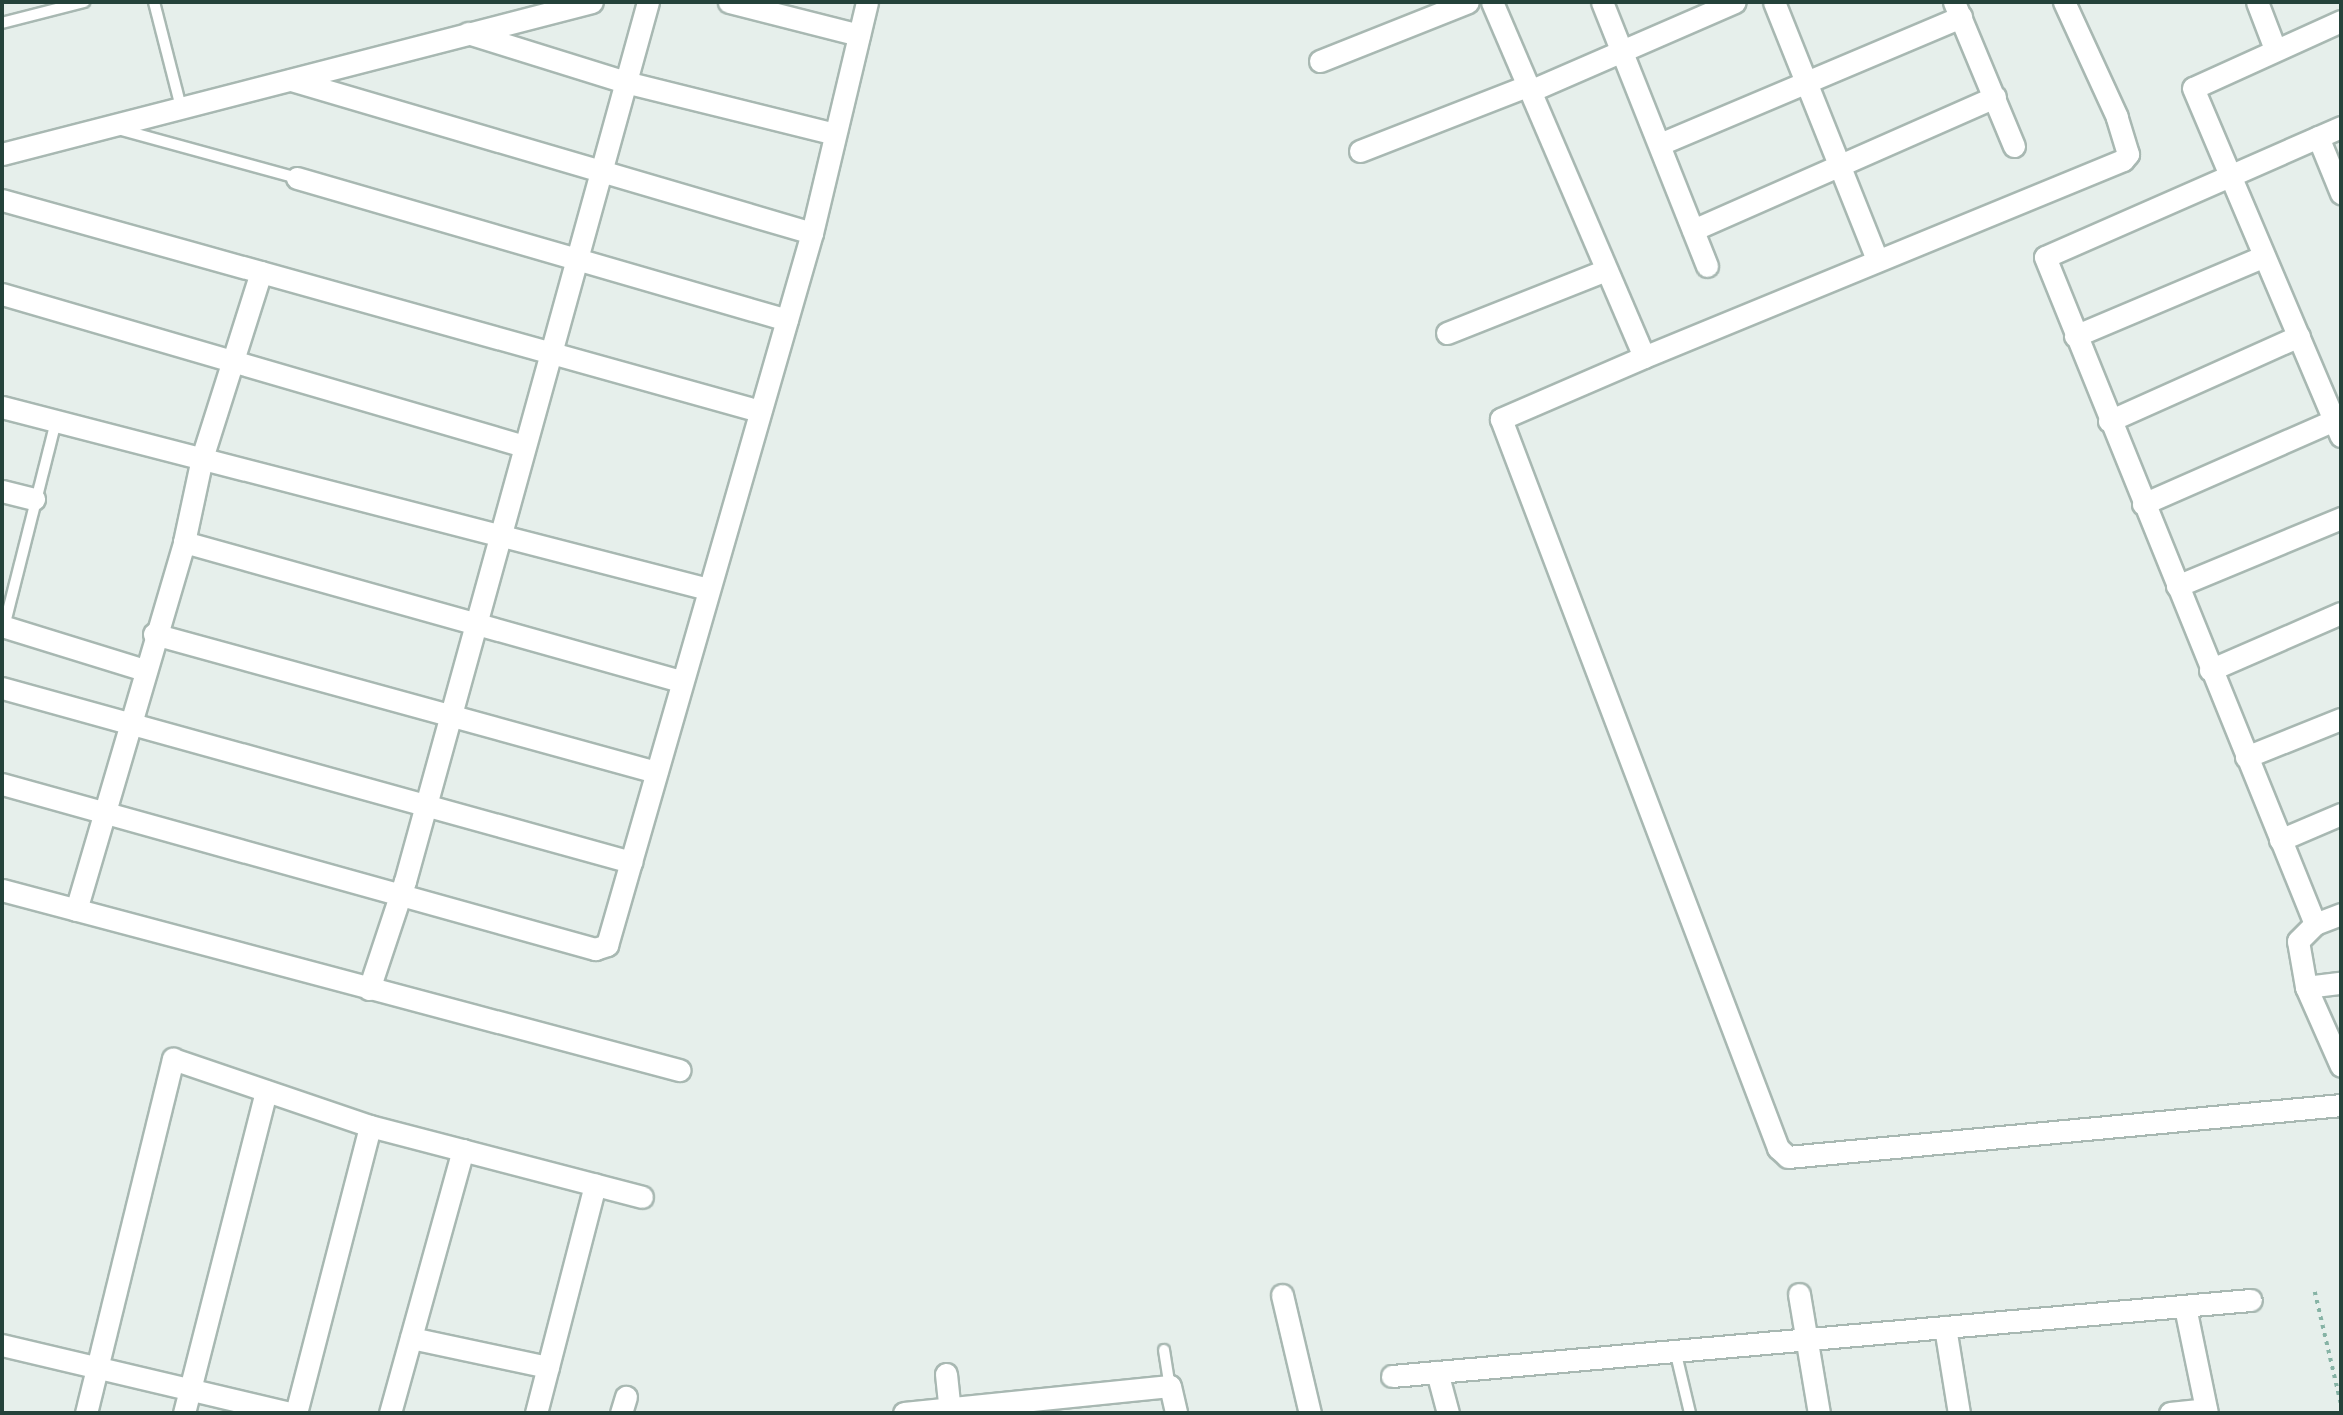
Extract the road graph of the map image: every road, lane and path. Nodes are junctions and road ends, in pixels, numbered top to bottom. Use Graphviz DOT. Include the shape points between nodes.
graph roads {
  1 [pos="84,2"];
  2 [pos="154,2"];
  3 [pos="592,2"];
  4 [pos="648,2"];
  5 [pos="729,2"];
  6 [pos="867,2"];
  7 [pos="1468,2"];
  8 [pos="1492,2"];
  9 [pos="1602,2"];
  10 [pos="1735,2"];
  11 [pos="1774,2"];
  12 [pos="2064,2"];
  13 [pos="2257,2"];
  14 [pos="1958,10"];
  15 [pos="2341,21"];
  16 [pos="2,23"];
  17 [pos="466,32"];
  18 [pos="859,35"];
  19 [pos="2275,49"];
  20 [pos="1624,50"];
  21 [pos="1320,61"];
  22 [pos="1805,79"];
  23 [pos="289,80"];
  24 [pos="625,82"];
  25 [pos="1529,88"];
  26 [pos="1995,97"];
  27 [pos="181,107"];
  28 [pos="108,127"];
  29 [pos="2341,127"];
  30 [pos="835,134"];
  31 [pos="2319,137"];
  32 [pos="1660,144"];
  33 [pos="2014,146"];
  34 [pos="1360,151"];
  35 [pos="2,154"];
  36 [pos="1839,164"];
  37 [pos="601,171"];
  38 [pos="2231,172"];
  39 [pos="297,178"];
  40 [pos="2341,193"];
  41 [pos="2,200"];
  42 [pos="1693,230"];
  43 [pos="812,233"];
  44 [pos="2264,256"];
  45 [pos="1877,259"];
  46 [pos="576,260"];
  47 [pos="1707,266"];
  48 [pos="1606,270"];
  49 [pos="261,272"];
  50 [pos="2,294"];
  51 [pos="787,320"];
  52 [pos="1447,332"];
  53 [pos="2075,336"];
  54 [pos="2299,336"];
  55 [pos="550,354"];
  56 [pos="1644,357"];
  57 [pos="231,359"];
  58 [pos="2,407"];
  59 [pos="760,411"];
  60 [pos="56,421"];
  61 [pos="2109,421"];
  62 [pos="2338,428"];
  63 [pos="524,446"];
  64 [pos="202,458"];
  65 [pos="2,491"];
  66 [pos="34,499"];
  67 [pos="2143,504"];
  68 [pos="2341,518"];
  69 [pos="500,533"];
  70 [pos="184,542"];
  71 [pos="2176,586"];
  72 [pos="708,589"];
  73 [pos="2341,614"];
  74 [pos="475,625"];
  75 [pos="3,626"];
  76 [pos="154,634"];
  77 [pos="144,670"];
  78 [pos="2210,670"];
  79 [pos="681,681"];
  80 [pos="2,688"];
  81 [pos="451,715"];
  82 [pos="2341,719"];
  83 [pos="129,724"];
  84 [pos="2246,757"];
  85 [pos="656,772"];
  86 [pos="2,783"];
  87 [pos="425,806"];
  88 [pos="104,812"];
  89 [pos="2341,814"];
  90 [pos="2280,839"];
  91 [pos="631,862"];
  92 [pos="2,890"];
  93 [pos="401,894"];
  94 [pos="76,910"];
  95 [pos="2341,914"];
  96 [pos="2315,924"];
  97 [pos="2341,983"];
  98 [pos="2306,987"];
  99 [pos="369,989"];
  100 [pos="2341,1066"];
  101 [pos="678,1070"];
  102 [pos="266,1091"];
  103 [pos="2341,1105"];
  104 [pos="370,1126"];
  105 [pos="463,1150"];
  106 [pos="595,1185"];
  107 [pos="642,1196"];
  108 [pos="2315,1292"];
  109 [pos="1799,1294"];
  110 [pos="1282,1295"];
  111 [pos="2251,1300"];
  112 [pos="2185,1307"];
  113 [pos="1945,1327"];
  114 [pos="411,1338"];
  115 [pos="1806,1338"];
  116 [pos="2,1345"];
  117 [pos="1164,1350"];
  118 [pos="1675,1350"];
  119 [pos="97,1367"];
  120 [pos="548,1367"];
  121 [pos="1437,1372"];
  122 [pos="946,1374"];
  123 [pos="1392,1376"];
  124 [pos="1170,1386"];
  125 [pos="191,1388"];
  126 [pos="2341,1404"];
  127 [pos="950,1411"];
  128 [pos="2207,1411"];
  129 [pos="86,1413"];
  130 [pos="184,1413"];
  131 [pos="290,1413"];
  132 [pos="296,1413"];
  133 [pos="390,1413"];
  134 [pos="537,1413"];
  135 [pos="904,1413"];
  136 [pos="1176,1413"];
  137 [pos="1310,1413"];
  138 [pos="1448,1413"];
  139 [pos="1690,1413"];
  140 [pos="1819,1413"];
  141 [pos="1959,1413"];
  142 [pos="2170,1413"];
  1 -- 16 [label="lane"];
  2 -- 27 [label="lane"];
  3 -- 17 [label="street"];
  4 -- 24 [label="street"];
  5 -- 18 [label="street"];
  6 -- 18 [label="street"];
  7 -- 21 [label="street"];
  8 -- 25 [label="street"];
  9 -- 20 [label="street"];
  10 -- 20 [label="street"];
  11 -- 22 [label="street"];
  12 -- 45 [label="street" via="2128,154"];
  13 -- 19 [label="street"];
  14 -- 22 [label="street"];
  14 -- 26 [label="street"];
  15 -- 19 [label="street"];
  17 -- 23 [label="street"];
  17 -- 24 [label="street"];
  18 -- 30 [label="street"];
  19 -- 38 [label="street" via="2193,88"];
  20 -- 25 [label="street"];
  20 -- 32 [label="street"];
  22 -- 32 [label="street"];
  22 -- 36 [label="street"];
  23 -- 27 [label="street"];
  23 -- 37 [label="street"];
  24 -- 30 [label="street"];
  24 -- 37 [label="street"];
  25 -- 34 [label="street"];
  25 -- 48 [label="street"];
  26 -- 33 [label="street"];
  26 -- 36 [label="street"];
  27 -- 28 [label="street"];
  28 -- 35 [label="street"];
  28 -- 39 [label="lane"];
  29 -- 31 [label="street"];
  30 -- 43 [label="street"];
  31 -- 38 [label="street"];
  31 -- 40 [label="street"];
  32 -- 42 [label="street"];
  36 -- 42 [label="street"];
  36 -- 45 [label="street"];
  37 -- 43 [label="street"];
  37 -- 46 [label="street"];
  38 -- 44 [label="street"];
  38 -- 53 [label="street" via="2049,252 2045,260"];
  39 -- 46 [label="street"];
  41 -- 49 [label="street"];
  42 -- 47 [label="street"];
  43 -- 51 [label="street"];
  44 -- 53 [label="street"];
  44 -- 54 [label="street"];
  45 -- 56 [label="street"];
  46 -- 51 [label="street"];
  46 -- 55 [label="street"];
  48 -- 52 [label="street"];
  48 -- 56 [label="street"];
  49 -- 55 [label="street"];
  49 -- 57 [label="street"];
  50 -- 57 [label="street"];
  51 -- 59 [label="street"];
  53 -- 61 [label="street"];
  54 -- 61 [label="street"];
  54 -- 62 [label="street"];
  55 -- 59 [label="street"];
  55 -- 63 [label="street"];
  56 -- 103 [label="street" via="1501,419 1778,1148 1788,1157"];
  57 -- 63 [label="street"];
  57 -- 64 [label="street"];
  58 -- 60 [label="street"];
  59 -- 72 [label="street"];
  60 -- 64 [label="street"];
  60 -- 66 [label="lane"];
  61 -- 67 [label="street"];
  62 -- 67 [label="street"];
  63 -- 69 [label="street"];
  64 -- 69 [label="street"];
  64 -- 70 [label="street"];
  65 -- 66 [label="street"];
  66 -- 75 [label="lane"];
  67 -- 71 [label="street"];
  68 -- 71 [label="street"];
  69 -- 72 [label="street"];
  69 -- 74 [label="street"];
  70 -- 74 [label="street"];
  70 -- 76 [label="street"];
  71 -- 78 [label="street"];
  72 -- 79 [label="street"];
  73 -- 78 [label="street"];
  74 -- 79 [label="street"];
  74 -- 81 [label="street"];
  75 -- 77 [label="street"];
  76 -- 77 [label="street"];
  76 -- 81 [label="street"];
  77 -- 83 [label="street"];
  78 -- 84 [label="street"];
  79 -- 85 [label="street"];
  80 -- 83 [label="street"];
  81 -- 85 [label="street"];
  81 -- 87 [label="street"];
  82 -- 84 [label="street"];
  83 -- 87 [label="street"];
  83 -- 88 [label="street"];
  84 -- 90 [label="street"];
  85 -- 91 [label="street"];
  86 -- 88 [label="street"];
  87 -- 91 [label="street"];
  87 -- 93 [label="street"];
  88 -- 93 [label="street"];
  88 -- 94 [label="street"];
  89 -- 90 [label="street"];
  90 -- 96 [label="street"];
  91 -- 93 [label="street" via="602,950"];
  92 -- 94 [label="street"];
  93 -- 99 [label="street"];
  94 -- 99 [label="street"];
  95 -- 96 [label="street"];
  96 -- 98 [label="street" via="2298,941"];
  97 -- 98 [label="street"];
  98 -- 100 [label="street"];
  99 -- 101 [label="street"];
  102 -- 104 [label="street"];
  102 -- 119 [label="street" via="173,1059"];
  102 -- 125 [label="street"];
  104 -- 105 [label="street"];
  104 -- 132 [label="street"];
  105 -- 106 [label="street"];
  105 -- 114 [label="street"];
  106 -- 107 [label="street"];
  106 -- 120 [label="street"];
  108 -- 126 [label="path"];
  109 -- 115 [label="street"];
  110 -- 137 [label="street"];
  111 -- 112 [label="street"];
  112 -- 113 [label="street"];
  112 -- 128 [label="street"];
  113 -- 115 [label="street"];
  113 -- 141 [label="street"];
  114 -- 120 [label="street"];
  114 -- 133 [label="street"];
  115 -- 118 [label="street"];
  115 -- 140 [label="street"];
  116 -- 119 [label="street"];
  117 -- 124 [label="lane"];
  118 -- 121 [label="street"];
  118 -- 139 [label="lane"];
  119 -- 125 [label="street"];
  119 -- 129 [label="street"];
  120 -- 134 [label="street"];
  121 -- 123 [label="street"];
  121 -- 138 [label="street"];
  122 -- 127 [label="street"];
  124 -- 127 [label="street"];
  124 -- 136 [label="street"];
  125 -- 130 [label="street"];
  125 -- 131 [label="street"];
  127 -- 135 [label="street"];
  128 -- 142 [label="street"];
}
